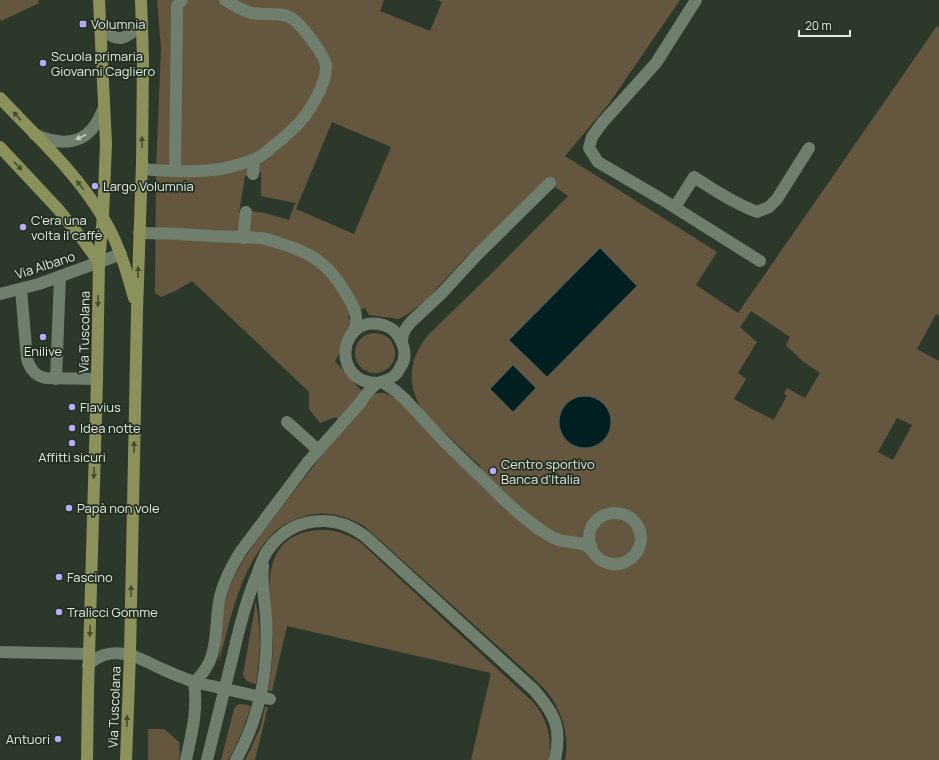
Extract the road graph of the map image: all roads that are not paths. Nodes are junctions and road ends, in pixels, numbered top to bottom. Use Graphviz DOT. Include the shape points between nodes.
graph roads {
  1 [pos="100,0"];
  2 [pos="141,0"];
  3 [pos="182,0"];
  4 [pos="225,0"];
  5 [pos="696,0"];
  6 [pos="142,23"];
  7 [pos="101,27"];
  8 [pos="0,98"];
  9 [pos="104,107"];
  10 [pos="34,134"];
  11 [pos="0,147"];
  12 [pos="809,148"];
  13 [pos="254,160"];
  14 [pos="142,169"];
  15 [pos="175,171"];
  16 [pos="253,174"];
  17 [pos="550,183"];
  18 [pos="675,207"];
  19 [pos="246,212"];
  20 [pos="103,216"];
  21 [pos="140,232"];
  22 [pos="243,238"];
  23 [pos="121,254"];
  24 [pos="760,261"];
  25 [pos="99,262"];
  26 [pos="60,276"];
  27 [pos="21,289"];
  28 [pos="0,294"];
  29 [pos="137,311"];
  30 [pos="356,314"];
  31 [pos="411,322"];
  32 [pos="375,324"];
  33 [pos="392,329"];
  34 [pos="351,335"];
  35 [pos="402,341"];
  36 [pos="397,374"];
  37 [pos="56,379"];
  38 [pos="97,379"];
  39 [pos="363,380"];
  40 [pos="380,383"];
  41 [pos="365,396"];
  42 [pos="404,398"];
  43 [pos="287,422"];
  44 [pos="318,450"];
  45 [pos="590,530"];
  46 [pos="571,542"];
  47 [pos="592,552"];
  48 [pos="265,555"];
  49 [pos="0,652"];
  50 [pos="130,654"];
  51 [pos="89,659"];
  52 [pos="194,682"];
  53 [pos="224,689"];
  54 [pos="265,698"];
  55 [pos="87,760"];
  56 [pos="126,760"];
  57 [pos="186,760"];
  58 [pos="207,760"];
  59 [pos="236,760"];
  60 [pos="555,760"];
  1 -- 7 [label="main road, Via Tuscolana"];
  2 -- 6 [label="main road, Via Tuscolana"];
  3 -- 15 [label="street" via="177,6"];
  4 -- 13 [label="street" via="252,13 292,18 317,47 326,65 320,91 296,126"];
  5 -- 18 [label="street" via="656,63 602,123 592,137 589,148 598,162"];
  6 -- 7 [label="street" via="132,33 120,39 113,38"];
  14 -- 6 [label="main road, Via Tuscolana, one-way"];
  7 -- 9 [label="main road, Via Tuscolana"];
  10 -- 8 [label="main road, one-way"];
  9 -- 10 [label="street, one-way" via="93,128 83,137 62,142"];
  9 -- 20 [label="main road, Via Tuscolana" via="106,144"];
  20 -- 10 [label="main road, one-way" via="70,171"];
  11 -- 25 [label="main road, one-way" via="70,223"];
  12 -- 18 [label="street" via="777,199 769,207 757,212 744,207 694,177"];
  13 -- 15 [label="street" via="221,169"];
  13 -- 16 [label="street"];
  14 -- 15 [label="street"];
  14 -- 21 [label="main road, Via Tuscolana"];
  17 -- 31 [label="street"];
  18 -- 24 [label="street"];
  19 -- 22 [label="street"];
  20 -- 23 [label="main road"];
  20 -- 25 [label="main road, Via Tuscolana"];
  21 -- 22 [label="street"];
  29 -- 21 [label="main road, Via Tuscolana, one-way"];
  22 -- 30 [label="street" via="263,238 314,257 342,286"];
  23 -- 25 [label="street"];
  23 -- 29 [label="main road"];
  25 -- 26 [label="street, Via Albano"];
  25 -- 38 [label="main road, Via Tuscolana, one-way"];
  26 -- 27 [label="street, Via Albano"];
  26 -- 37 [label="street"];
  27 -- 28 [label="street, Via Albano"];
  27 -- 37 [label="street" via="28,364 37,375"];
  50 -- 29 [label="main road, Via Tuscolana, one-way"];
  30 -- 32 [label="street" via="363,320"];
  30 -- 34 [label="street"];
  31 -- 33 [label="street" via="401,328"];
  31 -- 35 [label="street" via="406,327"];
  32 -- 33 [label="street"];
  32 -- 34 [label="street" via="360,327"];
  33 -- 35 [label="street"];
  34 -- 39 [label="street" via="346,349 346,360 352,373"];
  35 -- 36 [label="street" via="404,358"];
  36 -- 40 [label="street"];
  36 -- 42 [label="street" via="396,385"];
  37 -- 38 [label="street"];
  38 -- 51 [label="main road, Via Tuscolana, one-way"];
  39 -- 40 [label="street"];
  39 -- 41 [label="street" via="367,390"];
  40 -- 41 [label="street"];
  40 -- 42 [label="street" via="392,388"];
  41 -- 44 [label="street"];
  42 -- 46 [label="street" via="502,498 549,535 558,540"];
  43 -- 44 [label="street"];
  44 -- 52 [label="street" via="234,562 219,602 212,658 204,673"];
  45 -- 46 [label="street" via="585,538"];
  45 -- 47 [label="street"];
  45 -- 47 [label="street" via="602,516 619,512 635,522 641,538 639,549 634,556 622,563 604,562"];
  46 -- 47 [label="street" via="584,545"];
  48 -- 53 [label="street" via="243,611"];
  48 -- 54 [label="street" via="262,580 266,617"];
  48 -- 60 [label="street" via="281,536 307,522 332,521 358,530 534,690 554,720 558,735"];
  49 -- 51 [label="street"];
  50 -- 51 [label="street, Via Tuscolana" via="109,654"];
  50 -- 52 [label="street"];
  56 -- 50 [label="main road, Via Tuscolana, one-way"];
  51 -- 55 [label="main road, Via Tuscolana"];
  52 -- 53 [label="street"];
  52 -- 57 [label="street" via="195,718"];
  53 -- 54 [label="street"];
  53 -- 58 [label="street"];
  54 -- 59 [label="street"];
}
